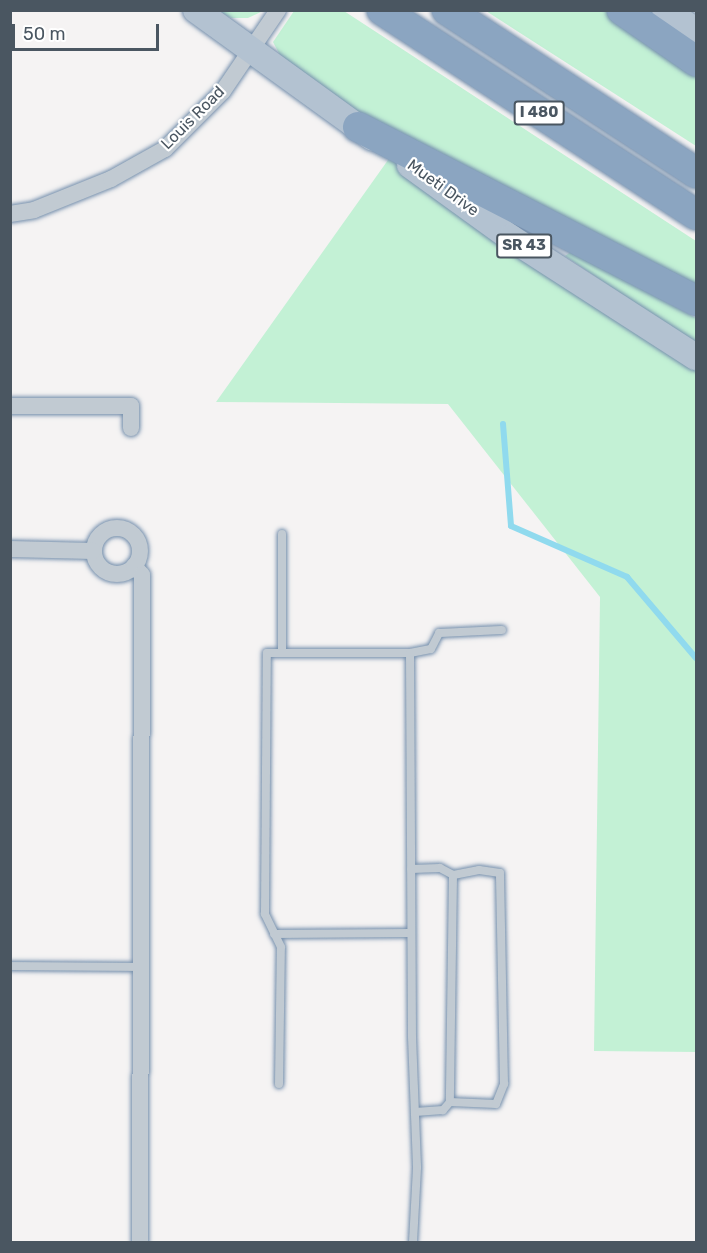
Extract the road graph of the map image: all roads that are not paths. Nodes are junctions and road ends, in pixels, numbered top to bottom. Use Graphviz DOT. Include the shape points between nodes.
graph roads {
  1 [pos="196,10"];
  2 [pos="278,10"];
  3 [pos="382,10"];
  4 [pos="447,10"];
  5 [pos="622,10"];
  6 [pos="665,10"];
  7 [pos="692,25"];
  8 [pos="252,51"];
  9 [pos="696,61"];
  10 [pos="358,127"];
  11 [pos="696,173"];
  12 [pos="10,214"];
  13 [pos="696,214"];
  14 [pos="696,301"];
  15 [pos="696,357"];
  16 [pos="10,406"];
  17 [pos="131,428"];
  18 [pos="282,534"];
  19 [pos="10,549"];
  20 [pos="93,551"];
  21 [pos="134,566"];
  22 [pos="502,630"];
  23 [pos="282,653"];
  24 [pos="411,653"];
  25 [pos="411,869"];
  26 [pos="453,875"];
  27 [pos="411,933"];
  28 [pos="274,934"];
  29 [pos="10,966"];
  30 [pos="141,967"];
  31 [pos="279,1083"];
  32 [pos="450,1102"];
  33 [pos="415,1112"];
  34 [pos="140,1242"];
  35 [pos="413,1242"];
  1 -- 8 [label="main road, Mueti Drive / SR 43"];
  2 -- 8 [label="street, Louis Road"];
  3 -- 13 [label="highway, I 480"];
  4 -- 11 [label="highway, I 480"];
  5 -- 9 [label="highway"];
  6 -- 7 [label="main road"];
  8 -- 10 [label="main road, Mueti Drive / SR 43"];
  8 -- 12 [label="street, Louis Road" via="223,91 165,149 111,179 34,210"];
  10 -- 14 [label="highway"];
  10 -- 15 [label="main road, Mueti Drive / SR 43" via="511,238"];
  16 -- 17 [label="street" via="131,406"];
  18 -- 23 [label="lane"];
  19 -- 20 [label="street"];
  20 -- 21 [label="street" via="95,562 107,573 126,573"];
  20 -- 21 [label="street" via="99,535 120,528 138,540 140,553"];
  21 -- 30 [label="street" via="142,575"];
  22 -- 24 [label="lane" via="439,633 431,649"];
  23 -- 24 [label="lane"];
  23 -- 28 [label="lane" via="267,653 265,914"];
  24 -- 25 [label="lane"];
  25 -- 26 [label="lane" via="440,868"];
  25 -- 27 [label="lane"];
  26 -- 32 [label="lane"];
  26 -- 32 [label="lane" via="479,870 500,873 504,1084 496,1104"];
  27 -- 28 [label="lane"];
  27 -- 33 [label="lane"];
  28 -- 31 [label="lane" via="281,947"];
  29 -- 30 [label="lane"];
  30 -- 34 [label="street"];
  32 -- 33 [label="lane" via="443,1110"];
  33 -- 35 [label="lane"];
}
